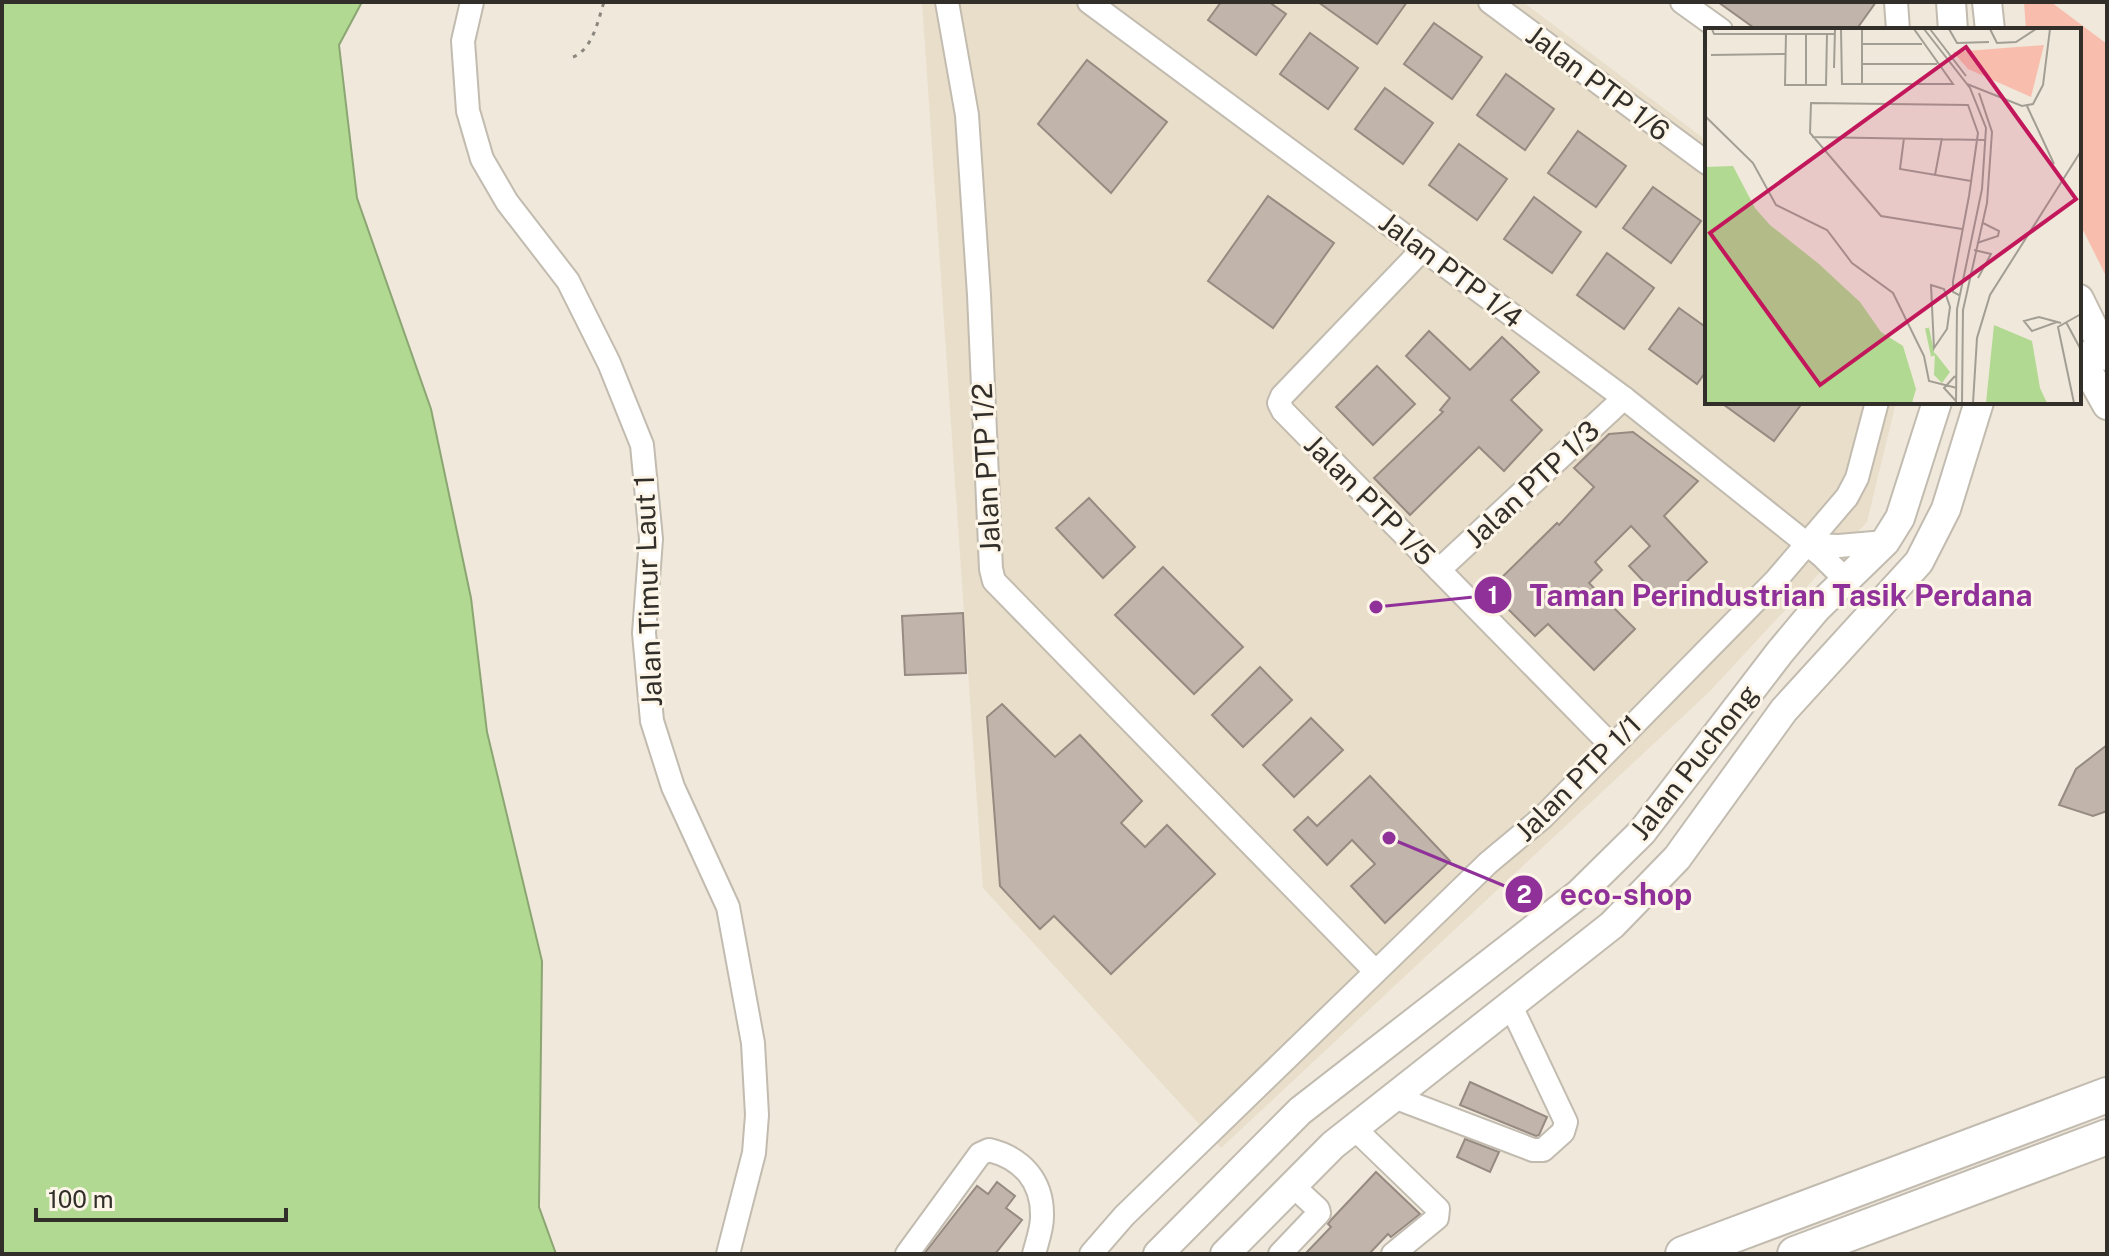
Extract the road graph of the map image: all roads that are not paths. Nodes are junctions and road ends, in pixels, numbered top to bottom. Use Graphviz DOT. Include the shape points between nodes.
graph roads {
  1 [pos="472,2"];
  2 [pos="947,2"];
  3 [pos="1089,2"];
  4 [pos="1490,2"];
  5 [pos="1682,2"];
  6 [pos="1896,2"];
  7 [pos="1951,2"];
  8 [pos="1987,2"];
  9 [pos="1718,28"];
  10 [pos="1898,28"];
  11 [pos="1953,28"];
  12 [pos="1990,28"];
  13 [pos="1705,162"];
  14 [pos="1423,249"];
  15 [pos="2081,303"];
  16 [pos="2107,356"];
  17 [pos="2081,359"];
  18 [pos="2081,368"];
  19 [pos="2102,396"];
  20 [pos="1624,398"];
  21 [pos="1876,404"];
  22 [pos="1936,404"];
  23 [pos="1978,404"];
  24 [pos="1885,542"];
  25 [pos="1808,545"];
  26 [pos="1439,570"];
  27 [pos="1847,581"];
  28 [pos="1856,630"];
  29 [pos="1612,746"];
  30 [pos="1375,971"];
  31 [pos="1511,1006"];
  32 [pos="2107,1095"];
  33 [pos="1394,1097"];
  34 [pos="1354,1128"];
  35 [pos="2107,1137"];
  36 [pos="1292,1185"];
  37 [pos="1229,1249"];
  38 [pos="728,1254"];
  39 [pos="907,1254"];
  40 [pos="1034,1254"];
  41 [pos="1091,1254"];
  42 [pos="1158,1254"];
  43 [pos="1280,1254"];
  44 [pos="1393,1254"];
  45 [pos="1683,1254"];
  46 [pos="1795,1254"];
  1 -- 38 [label="street, Jalan Timur Laut 1" via="463,41 468,111 482,159 507,202 568,281 642,445 651,539 644,633 652,721 673,787 728,907 753,1043 754,1153"];
  2 -- 30 [label="street, Jalan PTP 1/2" via="967,115 994,581"];
  3 -- 14 [label="street, Jalan PTP 1/4"];
  4 -- 13 [label="street, Jalan PTP 1/6"];
  5 -- 9 [label="street"];
  6 -- 10 [label="street"];
  7 -- 11 [label="main road"];
  8 -- 12 [label="main road"];
  14 -- 20 [label="street, Jalan PTP 1/4"];
  14 -- 26 [label="street, Jalan PTP 1/5" via="1279,403"];
  15 -- 16 [label="main road"];
  17 -- 19 [label="main road"];
  18 -- 19 [label="main road"];
  20 -- 25 [label="street, Jalan PTP 1/4"];
  20 -- 26 [label="street, Jalan PTP 1/3"];
  21 -- 25 [label="street, Jalan PTP 1/1" via="1857,478"];
  22 -- 24 [label="main road, Jalan Puchong" via="1900,518"];
  23 -- 28 [label="main road, Jalan Puchong" via="1946,509 1919,562"];
  24 -- 25 [label="street"];
  24 -- 27 [label="main road, Jalan Puchong"];
  25 -- 27 [label="street, Jalan PTP 1/4"];
  25 -- 29 [label="street, Jalan PTP 1/1"];
  26 -- 29 [label="street, Jalan PTP 1/5"];
  27 -- 28 [label="main road" via="1859,598"];
  27 -- 42 [label="main road, Jalan Puchong" via="1780,652 1642,832 1579,894 1300,1111"];
  28 -- 31 [label="main road, Jalan Puchong" via="1784,710 1677,858 1612,925"];
  29 -- 30 [label="street, Jalan PTP 1/1"];
  30 -- 41 [label="street, Jalan PTP 1/1"];
  31 -- 33 [label="main road, Jalan Puchong"];
  31 -- 33 [label="street" via="1566,1122 1563,1132 1543,1150"];
  32 -- 45 [label="highway"];
  33 -- 34 [label="main road, Jalan Puchong"];
  34 -- 36 [label="main road, Jalan Puchong"];
  34 -- 44 [label="street" via="1438,1209 1437,1218"];
  35 -- 46 [label="highway"];
  36 -- 37 [label="main road, Jalan Puchong"];
  36 -- 43 [label="street" via="1319,1213"];
  39 -- 40 [label="street" via="980,1154 989,1150 1017,1160 1039,1186 1043,1218"];
}
